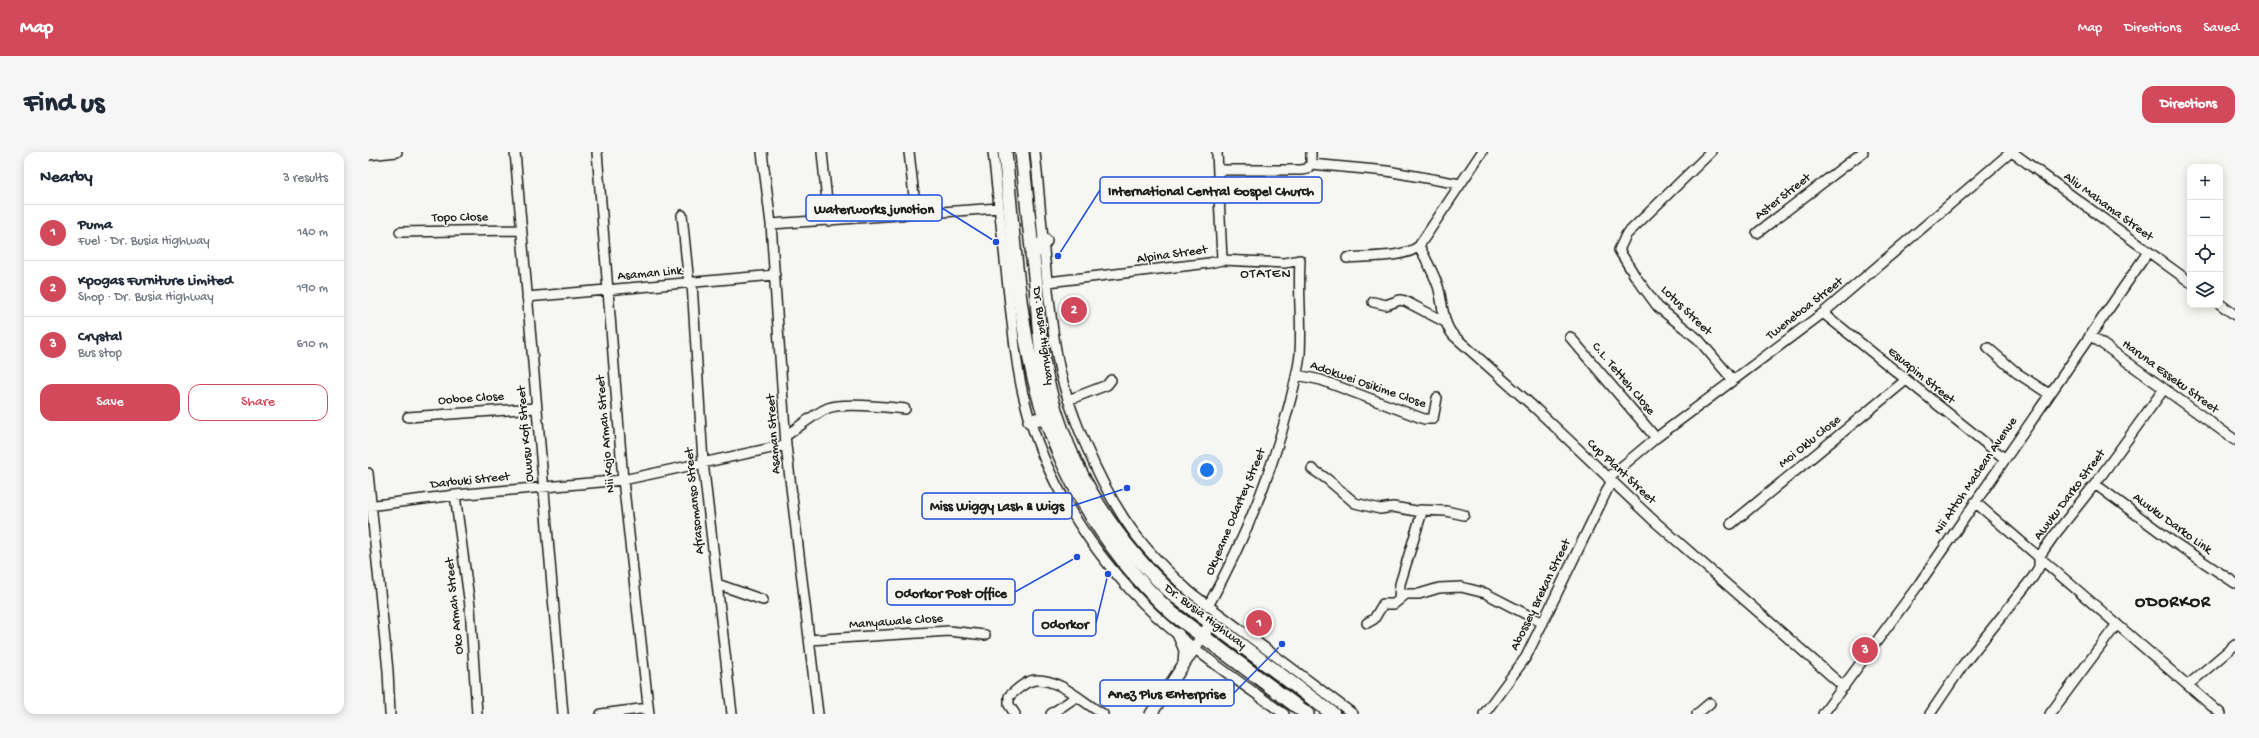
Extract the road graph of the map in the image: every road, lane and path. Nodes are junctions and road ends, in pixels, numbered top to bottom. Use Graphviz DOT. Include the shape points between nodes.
graph roads {
  1 [pos="397,152"];
  2 [pos="515,152"];
  3 [pos="596,152"];
  4 [pos="762,152"];
  5 [pos="822,152"];
  6 [pos="909,152"];
  7 [pos="993,152"];
  8 [pos="1005,152"];
  9 [pos="1022,152"];
  10 [pos="1035,152"];
  11 [pos="1217,152"];
  12 [pos="1311,152"];
  13 [pos="1482,152"];
  14 [pos="1711,152"];
  15 [pos="1863,152"];
  16 [pos="2012,152"];
  17 [pos="368,155"];
  18 [pos="1311,164"];
  19 [pos="1218,170"];
  20 [pos="1460,184"];
  21 [pos="999,208"];
  22 [pos="916,214"];
  23 [pos="682,215"];
  24 [pos="829,220"];
  25 [pos="771,224"];
  26 [pos="521,230"];
  27 [pos="400,232"];
  28 [pos="1757,233"];
  29 [pos="1045,241"];
  30 [pos="1419,246"];
  31 [pos="2148,252"];
  32 [pos="1032,255"];
  33 [pos="1347,258"];
  34 [pos="1222,260"];
  35 [pos="1300,260"];
  36 [pos="775,275"];
  37 [pos="2187,280"];
  38 [pos="1048,282"];
  39 [pos="691,284"];
  40 [pos="608,290"];
  41 [pos="527,297"];
  42 [pos="1374,302"];
  43 [pos="2223,306"];
  44 [pos="1823,313"];
  45 [pos="2235,315"];
  46 [pos="1445,322"];
  47 [pos="2090,335"];
  48 [pos="1570,337"];
  49 [pos="1988,348"];
  50 [pos="1297,375"];
  51 [pos="1111,380"];
  52 [pos="1733,380"];
  53 [pos="1906,380"];
  54 [pos="2164,390"];
  55 [pos="2049,394"];
  56 [pos="1437,398"];
  57 [pos="1068,400"];
  58 [pos="536,408"];
  59 [pos="905,409"];
  60 [pos="408,417"];
  61 [pos="1046,418"];
  62 [pos="1030,421"];
  63 [pos="787,435"];
  64 [pos="1656,438"];
  65 [pos="2235,440"];
  66 [pos="786,445"];
  67 [pos="2004,458"];
  68 [pos="702,462"];
  69 [pos="1312,469"];
  70 [pos="368,473"];
  71 [pos="623,480"];
  72 [pos="1609,480"];
  73 [pos="2096,484"];
  74 [pos="544,487"];
  75 [pos="455,495"];
  76 [pos="1975,502"];
  77 [pos="370,506"];
  78 [pos="1420,510"];
  79 [pos="1464,515"];
  80 [pos="1731,524"];
  81 [pos="2039,557"];
  82 [pos="717,584"];
  83 [pos="1142,584"];
  84 [pos="2235,584"];
  85 [pos="763,600"];
  86 [pos="1399,600"];
  87 [pos="1208,606"];
  88 [pos="1211,623"];
  89 [pos="1367,623"];
  90 [pos="1543,623"];
  91 [pos="2117,624"];
  92 [pos="1178,634"];
  93 [pos="985,635"];
  94 [pos="1203,637"];
  95 [pos="809,640"];
  96 [pos="2235,645"];
  97 [pos="1195,648"];
  98 [pos="1184,664"];
  99 [pos="2188,686"];
  100 [pos="1844,687"];
  101 [pos="1076,697"];
  102 [pos="1710,702"];
  103 [pos="648,711"];
  104 [pos="1330,711"];
  105 [pos="1829,712"];
  106 [pos="390,714"];
  107 [pos="477,714"];
  108 [pos="563,714"];
  109 [pos="601,714"];
  110 [pos="732,714"];
  111 [pos="818,714"];
  112 [pos="1015,714"];
  113 [pos="1051,714"];
  114 [pos="1103,714"];
  115 [pos="1151,714"];
  116 [pos="1284,714"];
  117 [pos="1306,714"];
  118 [pos="1353,714"];
  119 [pos="1484,714"];
  120 [pos="1697,714"];
  121 [pos="1930,714"];
  122 [pos="2050,714"];
  123 [pos="2221,714"];
  1 -- 17 [label="street"];
  2 -- 26 [label="street, Owusu Kofi Street"];
  3 -- 40 [label="street, Nii Kojo Armah Street"];
  4 -- 25 [label="street, Asaman Street"];
  5 -- 24 [label="street"];
  6 -- 22 [label="street"];
  7 -- 21 [label="street, Dr. Busia Highway"];
  8 -- 61 [label="highway, Dr. Busia Highway" via="1026,337"];
  9 -- 32 [label="highway, Dr. Busia Highway"];
  10 -- 29 [label="street, Dr. Busia Highway"];
  11 -- 19 [label="street"];
  12 -- 18 [label="street"];
  13 -- 20 [label="street"];
  14 -- 52 [label="street, Lotus Street" via="1626,235 1620,250 1635,276 1658,306 1698,339"];
  15 -- 28 [label="street, Aster Street"];
  16 -- 31 [label="street, Aliu Mahama Street"];
  16 -- 44 [label="street, Tweneboa Street"];
  18 -- 19 [label="street" via="1301,170"];
  18 -- 20 [label="street" via="1388,171"];
  19 -- 34 [label="street"];
  20 -- 30 [label="street"];
  21 -- 22 [label="street"];
  21 -- 62 [label="street, Dr. Busia Highway" via="1015,344"];
  22 -- 24 [label="street"];
  23 -- 39 [label="street, Afrasomanso Street"];
  24 -- 25 [label="street"];
  25 -- 36 [label="street, Asaman Street"];
  26 -- 27 [label="street, Topo Close"];
  26 -- 41 [label="street, Owusu Kofi Street"];
  29 -- 32 [label="highway"];
  29 -- 38 [label="street, Dr. Busia Highway"];
  30 -- 33 [label="street" via="1407,253"];
  30 -- 46 [label="street" via="1438,285"];
  31 -- 37 [label="street, Aliu Mahama Street"];
  31 -- 47 [label="street, Nii Attoh Maclean Avenue"];
  32 -- 88 [label="highway, Dr. Busia Highway" via="1044,366 1063,430 1082,475 1115,530 1143,565 1175,596"];
  34 -- 35 [label="street, Alpina Street" via="1285,263"];
  34 -- 38 [label="street, Alpina Street" via="1131,274"];
  35 -- 50 [label="street, Okyeame Odartey Street" via="1302,315"];
  36 -- 39 [label="street, Asaman Link"];
  36 -- 63 [label="street, Asaman Street"];
  38 -- 57 [label="street, Dr. Busia Highway" via="1056,352"];
  39 -- 40 [label="street, Asaman Link"];
  39 -- 68 [label="street, Afrasomanso Street"];
  40 -- 41 [label="street, Asaman Link"];
  40 -- 71 [label="street, Nii Kojo Armah Street"];
  41 -- 58 [label="street, Owusu Kofi Street"];
  42 -- 46 [label="street, Cup Plant Street" via="1386,305 1400,300 1405,301"];
  43 -- 45 [label="street"];
  44 -- 52 [label="street, Tweneboa Street"];
  44 -- 53 [label="street, Esuapim Street"];
  46 -- 72 [label="street, Cup Plant Street" via="1454,336 1535,408"];
  47 -- 54 [label="street, Haruna Esseku Street"];
  47 -- 55 [label="street, Nii Attoh Maclean Avenue"];
  48 -- 64 [label="street, C.L. Tetteh Close"];
  49 -- 55 [label="street"];
  50 -- 56 [label="street, Adokwei Osikime Close" via="1321,380 1424,419 1433,419"];
  50 -- 87 [label="street, Okyeame Odartey Street" via="1272,468 1226,575"];
  51 -- 57 [label="street" via="1108,385"];
  52 -- 64 [label="street, Tweneboa Street"];
  53 -- 67 [label="street, Esuapim Street"];
  53 -- 80 [label="street, Moi Oklu Close"];
  54 -- 65 [label="street, Haruna Esseku Street"];
  54 -- 73 [label="street, Awuku Darko Street"];
  55 -- 67 [label="street, Nii Attoh Maclean Avenue"];
  57 -- 87 [label="street, Dr. Busia Highway" via="1094,464 1132,530 1165,570"];
  58 -- 60 [label="street, Ooboe Close"];
  58 -- 74 [label="street, Owusu Kofi Street"];
  59 -- 63 [label="street" via="838,406 829,408"];
  61 -- 62 [label="highway"];
  61 -- 83 [label="highway, Dr. Busia Highway" via="1059,454 1091,514"];
  62 -- 92 [label="street, Dr. Busia Highway" via="1044,459 1062,496 1088,539 1154,614"];
  63 -- 66 [label="street, Asaman Street"];
  64 -- 72 [label="street, Tweneboa Street"];
  66 -- 68 [label="street, Darbuki Street"];
  66 -- 95 [label="street, Asaman Street"];
  67 -- 76 [label="street, Nii Attoh Maclean Avenue"];
  68 -- 71 [label="street, Darbuki Street"];
  68 -- 82 [label="street, Afrasomanso Street"];
  69 -- 78 [label="street" via="1328,479 1355,503 1380,509 1393,507"];
  70 -- 77 [label="street"];
  71 -- 74 [label="street, Darbuki Street"];
  71 -- 103 [label="street, Nii Kojo Armah Street"];
  72 -- 90 [label="street, Abossey Brekan Street"];
  72 -- 100 [label="street, Cup Plant Street"];
  73 -- 81 [label="street, Awuku Darko Street"];
  73 -- 84 [label="street, Awuku Darko Link"];
  74 -- 75 [label="street, Darbuki Street"];
  74 -- 108 [label="street, Owusu Kofi Street"];
  75 -- 77 [label="street, Darbuki Street"];
  75 -- 107 [label="street, Oko Armah Street" via="470,606"];
  76 -- 81 [label="street"];
  76 -- 100 [label="street, Nii Attoh Maclean Avenue"];
  77 -- 106 [label="street" via="388,671"];
  78 -- 79 [label="street"];
  78 -- 86 [label="street" via="1423,515 1400,584"];
  81 -- 91 [label="street"];
  81 -- 121 [label="street, Awuku Darko Street" via="2039,567 2033,577 1963,665"];
  82 -- 85 [label="street"];
  82 -- 110 [label="street, Afrasomanso Street"];
  83 -- 88 [label="highway" via="1196,623 1202,626"];
  83 -- 94 [label="highway, Dr. Busia Highway" via="1173,614"];
  86 -- 89 [label="street" via="1394,604 1383,604 1374,619"];
  86 -- 90 [label="street" via="1406,594 1461,587 1485,593"];
  87 -- 118 [label="street, Dr. Busia Highway"];
  88 -- 94 [label="main road"];
  88 -- 104 [label="highway, Dr. Busia Highway"];
  90 -- 119 [label="street, Abossey Brekan Street" via="1522,664"];
  91 -- 99 [label="street"];
  91 -- 122 [label="street"];
  92 -- 97 [label="street, Dr. Busia Highway"];
  92 -- 98 [label="main road" via="1185,650"];
  93 -- 95 [label="street, Manyawale Close" via="949,631"];
  94 -- 97 [label="main road"];
  94 -- 104 [label="highway" via="1222,644 1299,701"];
  94 -- 117 [label="highway, Dr. Busia Highway"];
  95 -- 111 [label="street, Asaman Street"];
  96 -- 99 [label="street"];
  97 -- 98 [label="main road"];
  97 -- 116 [label="street, Dr. Busia Highway"];
  98 -- 115 [label="main road"];
  99 -- 123 [label="street"];
  100 -- 105 [label="street, Nii Attoh Maclean Avenue"];
  101 -- 112 [label="street" via="1052,683 1036,680 1026,683 1010,696 1009,705"];
  101 -- 113 [label="street"];
  101 -- 114 [label="street"];
  102 -- 120 [label="street"];
  103 -- 109 [label="street"];
}
